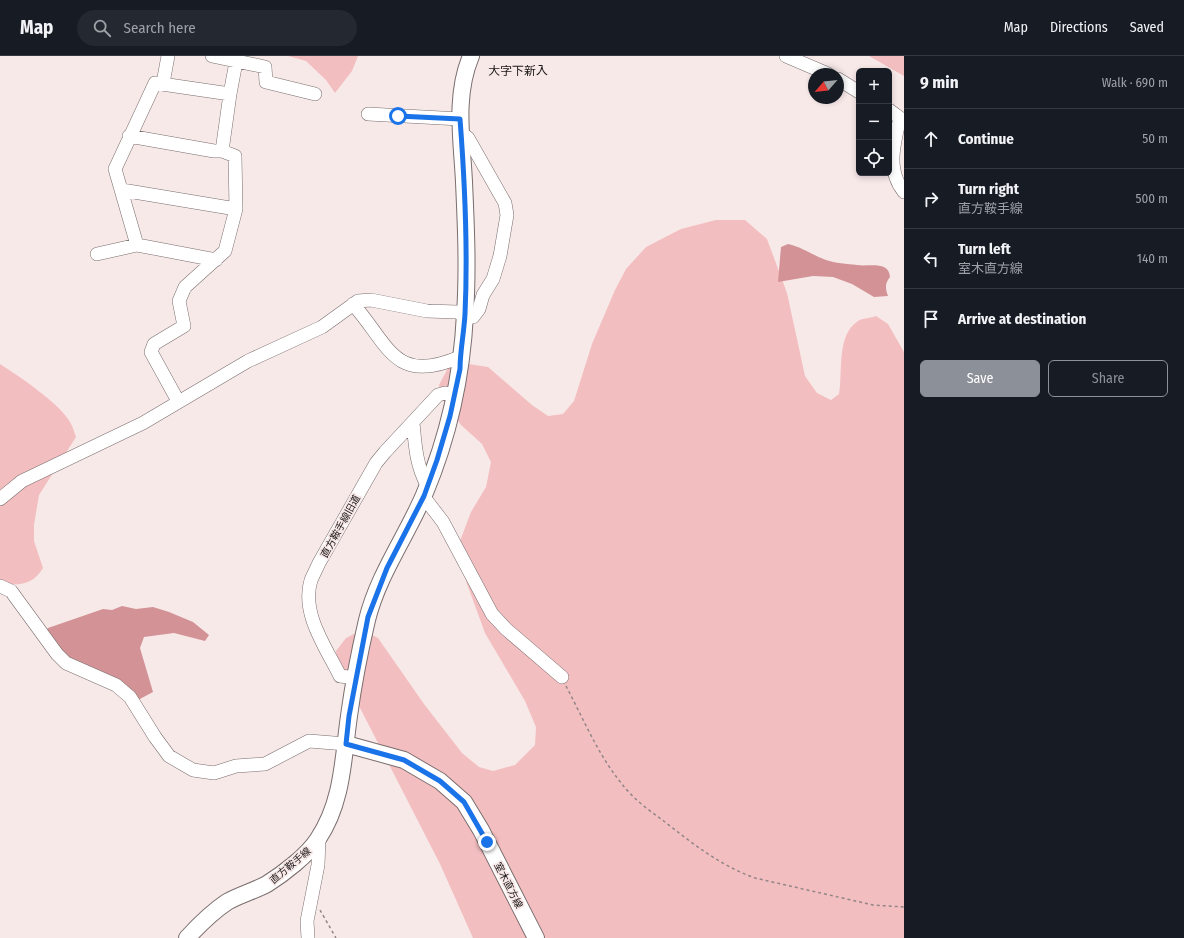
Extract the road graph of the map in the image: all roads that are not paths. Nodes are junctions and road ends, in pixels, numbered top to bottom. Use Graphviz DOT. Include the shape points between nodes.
graph roads {
  1 [pos="168,56"];
  2 [pos="212,56"];
  3 [pos="471,56"];
  4 [pos="786,56"];
  5 [pos="236,62"];
  6 [pos="814,68"];
  7 [pos="163,83"];
  8 [pos="844,83"];
  9 [pos="856,90"];
  10 [pos="230,94"];
  11 [pos="315,94"];
  12 [pos="892,112"];
  13 [pos="368,114"];
  14 [pos="460,126"];
  15 [pos="129,136"];
  16 [pos="222,151"];
  17 [pos="122,190"];
  18 [pos="904,192"];
  19 [pos="236,209"];
  20 [pos="137,245"];
  21 [pos="97,254"];
  22 [pos="216,260"];
  23 [pos="353,304"];
  24 [pos="465,316"];
  25 [pos="460,357"];
  26 [pos="454,396"];
  27 [pos="178,401"];
  28 [pos="413,422"];
  29 [pos="425,490"];
  30 [pos="0,499"];
  31 [pos="0,586"];
  32 [pos="562,677"];
  33 [pos="356,678"];
  34 [pos="346,744"];
  35 [pos="319,838"];
  36 [pos="186,938"];
  37 [pos="308,938"];
  38 [pos="536,938"];
  1 -- 7 [label="street"];
  2 -- 5 [label="street"];
  3 -- 14 [label="main road, 直方鞍手線" via="462,86"];
  4 -- 6 [label="street"];
  5 -- 10 [label="street"];
  5 -- 11 [label="street" via="265,67 266,82"];
  7 -- 10 [label="street"];
  7 -- 15 [label="street" via="156,82"];
  8 -- 9 [label="street"];
  10 -- 16 [label="street"];
  12 -- 18 [label="street" via="900,118 892,154 894,173"];
  13 -- 14 [label="street"];
  14 -- 24 [label="main road, 直方鞍手線" via="467,241"];
  14 -- 24 [label="street" via="505,203 507,215 493,279 473,317"];
  15 -- 16 [label="street"];
  15 -- 17 [label="street" via="115,169"];
  16 -- 19 [label="street" via="235,156"];
  17 -- 19 [label="street"];
  17 -- 20 [label="street"];
  19 -- 22 [label="street" via="225,251"];
  20 -- 21 [label="street"];
  20 -- 22 [label="street"];
  22 -- 27 [label="street" via="184,287 178,301 184,326 154,344 151,352"];
  23 -- 24 [label="street" via="371,300 427,311 457,312"];
  23 -- 25 [label="street" via="393,355 408,365 437,365"];
  23 -- 27 [label="street" via="322,327 248,361"];
  24 -- 25 [label="main road, 直方鞍手線"];
  25 -- 26 [label="main road, 直方鞍手線"];
  26 -- 28 [label="street, 直方鞍手線旧道" via="445,393 438,395"];
  26 -- 29 [label="main road, 直方鞍手線" via="442,447"];
  27 -- 30 [label="street" via="143,423 22,481"];
  28 -- 29 [label="street" via="416,456"];
  28 -- 33 [label="street, 直方鞍手線旧道" via="376,463 319,563 308,591 311,618 340,676"];
  29 -- 32 [label="street" via="492,614"];
  29 -- 33 [label="main road, 直方鞍手線" via="387,568 368,617"];
  31 -- 34 [label="street" via="11,591 66,663 116,685 130,697 170,756 193,770 214,773 236,766 265,764 309,741"];
  33 -- 34 [label="main road, 直方鞍手線"];
  34 -- 35 [label="main road, 直方鞍手線" via="336,800"];
  34 -- 38 [label="main road, 室木直方線" via="404,760 440,781 464,802"];
  35 -- 36 [label="main road, 直方鞍手線" via="304,856 267,884 228,901"];
  35 -- 37 [label="street" via="318,865 307,921"];
}
